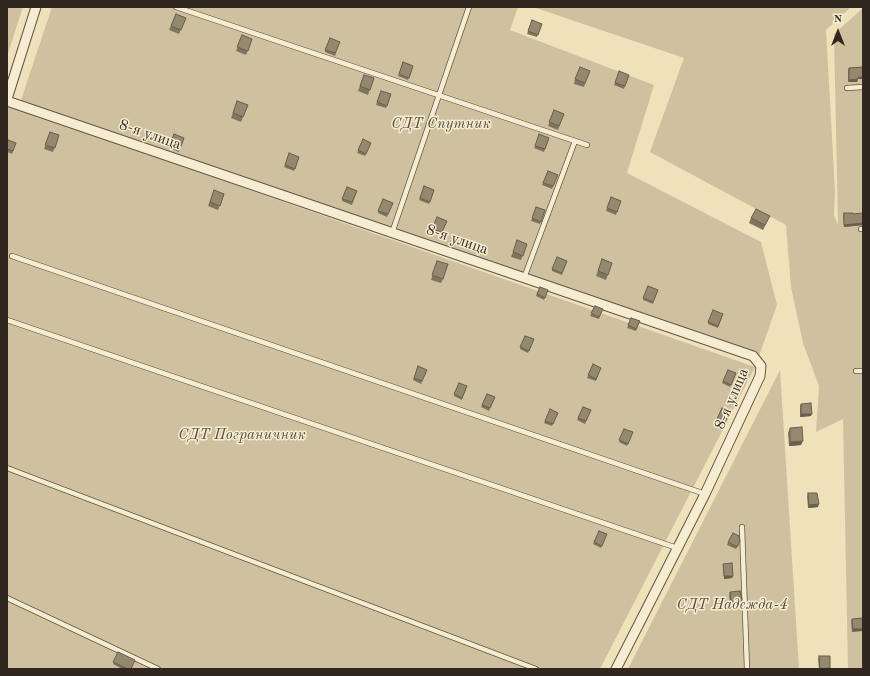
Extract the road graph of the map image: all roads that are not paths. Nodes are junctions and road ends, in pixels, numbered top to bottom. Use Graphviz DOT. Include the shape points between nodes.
graph roads {
  1 [pos="36,7"];
  2 [pos="176,7"];
  3 [pos="469,7"];
  4 [pos="863,87"];
  5 [pos="847,88"];
  6 [pos="439,95"];
  7 [pos="7,100"];
  8 [pos="575,142"];
  9 [pos="587,145"];
  10 [pos="392,233"];
  11 [pos="12,256"];
  12 [pos="524,278"];
  13 [pos="7,320"];
  14 [pos="856,371"];
  15 [pos="863,371"];
  16 [pos="7,468"];
  17 [pos="705,494"];
  18 [pos="742,527"];
  19 [pos="677,548"];
  20 [pos="7,598"];
  21 [pos="158,669"];
  22 [pos="536,669"];
  23 [pos="616,669"];
  24 [pos="747,669"];
  1 -- 7 [label="street"];
  2 -- 6 [label="lane"];
  3 -- 6 [label="lane"];
  4 -- 5 [label="lane"];
  6 -- 8 [label="lane"];
  6 -- 10 [label="lane"];
  7 -- 10 [label="street, 8-я улица"];
  8 -- 9 [label="lane"];
  8 -- 12 [label="lane"];
  10 -- 12 [label="street, 8-я улица"];
  11 -- 17 [label="lane"];
  12 -- 17 [label="street, 8-я улица" via="753,356 761,366 760,376"];
  13 -- 19 [label="lane"];
  14 -- 15 [label="lane"];
  16 -- 22 [label="lane"];
  17 -- 19 [label="street, 8-я улица"];
  18 -- 24 [label="lane"];
  19 -- 23 [label="street, 8-я улица"];
  20 -- 21 [label="lane"];
}
